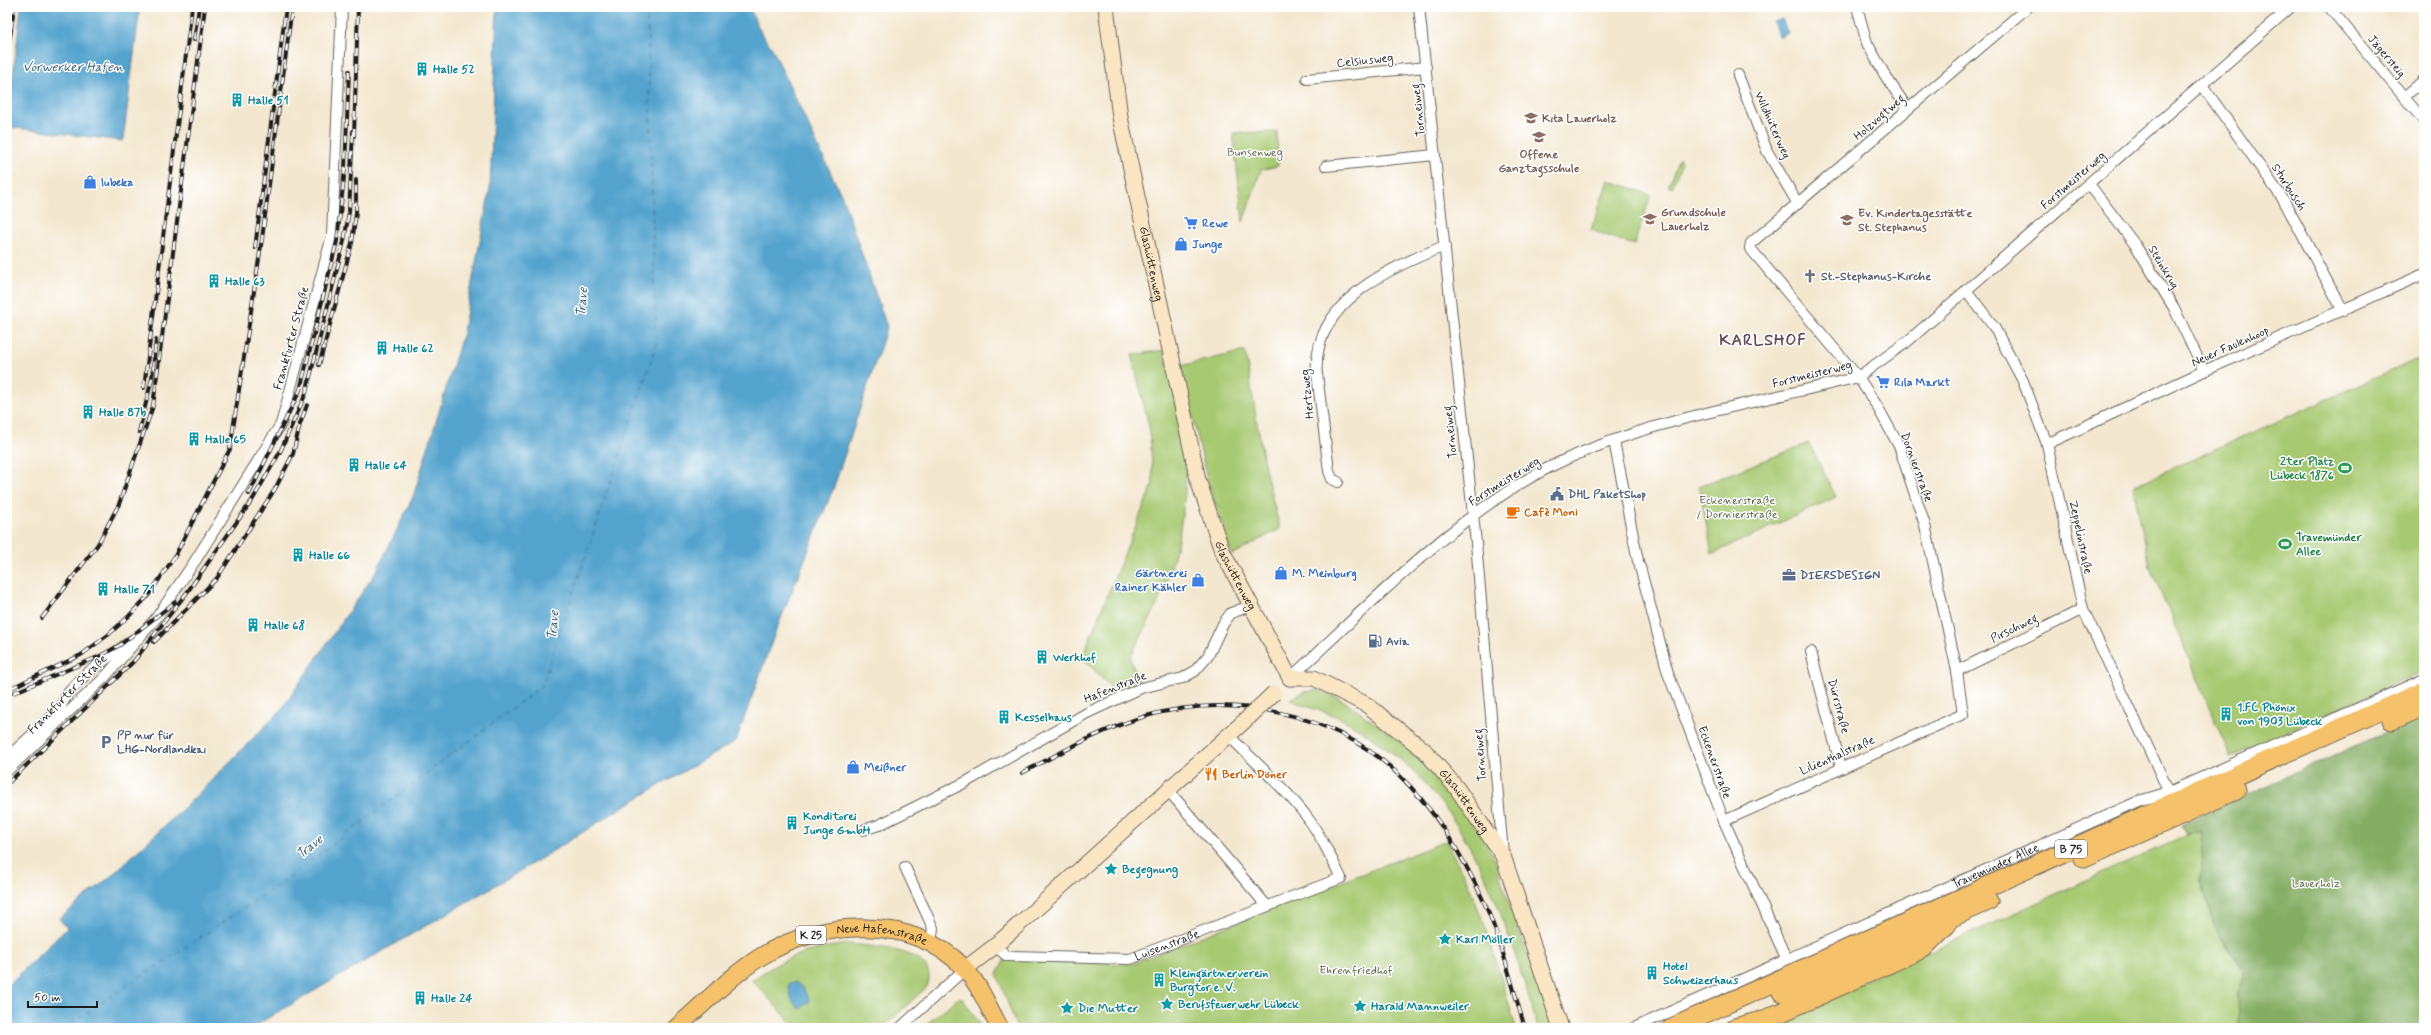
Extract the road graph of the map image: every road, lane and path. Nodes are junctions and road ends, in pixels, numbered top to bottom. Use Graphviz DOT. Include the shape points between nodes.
graph roads {
  1 [pos="342,7"];
  2 [pos="1106,7"];
  3 [pos="1419,7"];
  4 [pos="1858,7"];
  5 [pos="2028,7"];
  6 [pos="2291,7"];
  7 [pos="2329,7"];
  8 [pos="1426,67"];
  9 [pos="1738,75"];
  10 [pos="1307,80"];
  11 [pos="2424,80"];
  12 [pos="2202,85"];
  13 [pos="2404,97"];
  14 [pos="1908,110"];
  15 [pos="2424,122"];
  16 [pos="1436,155"];
  17 [pos="1326,166"];
  18 [pos="2089,184"];
  19 [pos="1798,204"];
  20 [pos="1445,246"];
  21 [pos="1750,248"];
  22 [pos="2424,274"];
  23 [pos="1966,290"];
  24 [pos="2342,311"];
  25 [pos="2204,371"];
  26 [pos="1858,377"];
  27 [pos="1614,442"];
  28 [pos="2047,444"];
  29 [pos="1338,482"];
  30 [pos="1473,516"];
  31 [pos="1250,606"];
  32 [pos="2083,609"];
  33 [pos="142,633"];
  34 [pos="1811,652"];
  35 [pos="1957,671"];
  36 [pos="1290,678"];
  37 [pos="2424,679"];
  38 [pos="2424,692"];
  39 [pos="2424,706"];
  40 [pos="1963,714"];
  41 [pos="1228,736"];
  42 [pos="7,758"];
  43 [pos="1841,766"];
  44 [pos="7,771"];
  45 [pos="1168,790"];
  46 [pos="2169,792"];
  47 [pos="1724,821"];
  48 [pos="863,830"];
  49 [pos="1503,856"];
  50 [pos="905,867"];
  51 [pos="1267,906"];
  52 [pos="1955,916"];
  53 [pos="931,942"];
  54 [pos="994,946"];
  55 [pos="1786,958"];
  56 [pos="965,969"];
  57 [pos="1762,1025"];
  58 [pos="676,1028"];
  59 [pos="900,1028"];
  60 [pos="1000,1028"];
  61 [pos="1561,1028"];
  62 [pos="1634,1028"];
  63 [pos="1672,1028"];
  64 [pos="1703,1028"];
  65 [pos="1735,1028"];
  1 -- 33 [label="street, Frankfurter Straße" via="332,236 281,424 195,562"];
  2 -- 31 [label="street, Glashüttenweg" via="1120,116 1198,480 1222,551"];
  3 -- 8 [label="street, Torneiweg"];
  4 -- 14 [label="street" via="1867,43"];
  5 -- 14 [label="street, Holzvogtweg"];
  6 -- 12 [label="street, Forstmeisterweg"];
  7 -- 13 [label="street, Jägersteig"];
  8 -- 10 [label="street, Celsiusweg"];
  8 -- 16 [label="street, Torneiweg"];
  9 -- 19 [label="street, Wildhüterweg" via="1767,151"];
  11 -- 13 [label="street"];
  12 -- 18 [label="street, Forstmeisterweg"];
  12 -- 24 [label="street, Sturbusch" via="2283,199"];
  13 -- 15 [label="street, Jägersteig"];
  14 -- 19 [label="street, Holzvogtweg"];
  16 -- 17 [label="street"];
  16 -- 20 [label="street, Torneiweg"];
  18 -- 23 [label="street, Forstmeisterweg"];
  18 -- 25 [label="street, Steinkrug" via="2136,246 2174,308"];
  19 -- 21 [label="street, Holzvogtweg" via="1752,243"];
  20 -- 29 [label="street, Hertzweg" via="1404,262 1368,283 1346,302 1322,336 1316,359 1316,374 1329,471 1332,479"];
  20 -- 30 [label="street, Torneiweg"];
  21 -- 26 [label="street, Dornierstraße"];
  22 -- 24 [label="street, Neuer Faulenhoop"];
  23 -- 26 [label="street, Forstmeisterweg" via="1908,342"];
  23 -- 28 [label="street, Zeppelinstraße" via="1994,327 2023,381"];
  24 -- 25 [label="street, Neuer Faulenhoop"];
  25 -- 28 [label="street, Neuer Faulenhoop"];
  26 -- 27 [label="street, Forstmeisterweg" via="1676,421"];
  26 -- 35 [label="street, Dornierstraße" via="1898,446 1925,525"];
  27 -- 30 [label="street, Forstmeisterweg" via="1549,468"];
  27 -- 47 [label="street, Eckenerstraße" via="1639,564 1668,673"];
  28 -- 32 [label="street, Zeppelinstraße"];
  30 -- 36 [label="street, Forstmeisterweg" via="1427,554"];
  30 -- 49 [label="street, Torneiweg"];
  31 -- 36 [label="street, Glashüttenweg"];
  31 -- 48 [label="street, Hafenstraße" via="1231,613 1208,656 1195,671 1183,678 1141,688 1087,713 966,782 879,825"];
  32 -- 35 [label="street, Pirschweg"];
  32 -- 46 [label="street, Zeppelinstraße"];
  33 -- 42 [label="street, Frankfurter Straße" via="86,674 68,693 58,711"];
  33 -- 44 [label="street, Frankfurter Straße" via="106,676"];
  34 -- 43 [label="street, Dürrstraße"];
  35 -- 40 [label="street, Dornierstraße"];
  36 -- 41 [label="street, bridge"];
  36 -- 49 [label="street, Glashüttenweg" via="1314,678 1367,705 1398,728 1424,750 1456,787"];
  37 -- 46 [label="street, Travemünder Allee"];
  38 -- 63 [label="highway, Travemünder Allee / B 75"];
  39 -- 52 [label="highway, B 75"];
  40 -- 43 [label="street, Lilienthalstraße"];
  41 -- 45 [label="street"];
  41 -- 51 [label="street, Luisenstraße" via="1308,818 1341,878"];
  43 -- 47 [label="street, Lilienthalstraße"];
  45 -- 51 [label="street"];
  45 -- 54 [label="street"];
  46 -- 55 [label="street, Travemünder Allee" via="2139,801"];
  47 -- 55 [label="street, Eckenerstraße"];
  49 -- 61 [label="street, Glashüttenweg"];
  50 -- 53 [label="street" via="933,928"];
  51 -- 54 [label="street, Luisenstraße" via="1130,959 1007,956"];
  52 -- 57 [label="highway" via="1923,948"];
  52 -- 64 [label="highway, B 75"];
  53 -- 56 [label="main road, Neue Hafenstraße / K 25"];
  53 -- 58 [label="main road, Neue Hafenstraße / K 25" via="882,929 858,928 815,934 788,943 762,956 742,971"];
  54 -- 56 [label="street"];
  55 -- 62 [label="street, Travemünder Allee"];
  56 -- 59 [label="street"];
  56 -- 60 [label="main road, K 25"];
  57 -- 65 [label="highway"];
}
